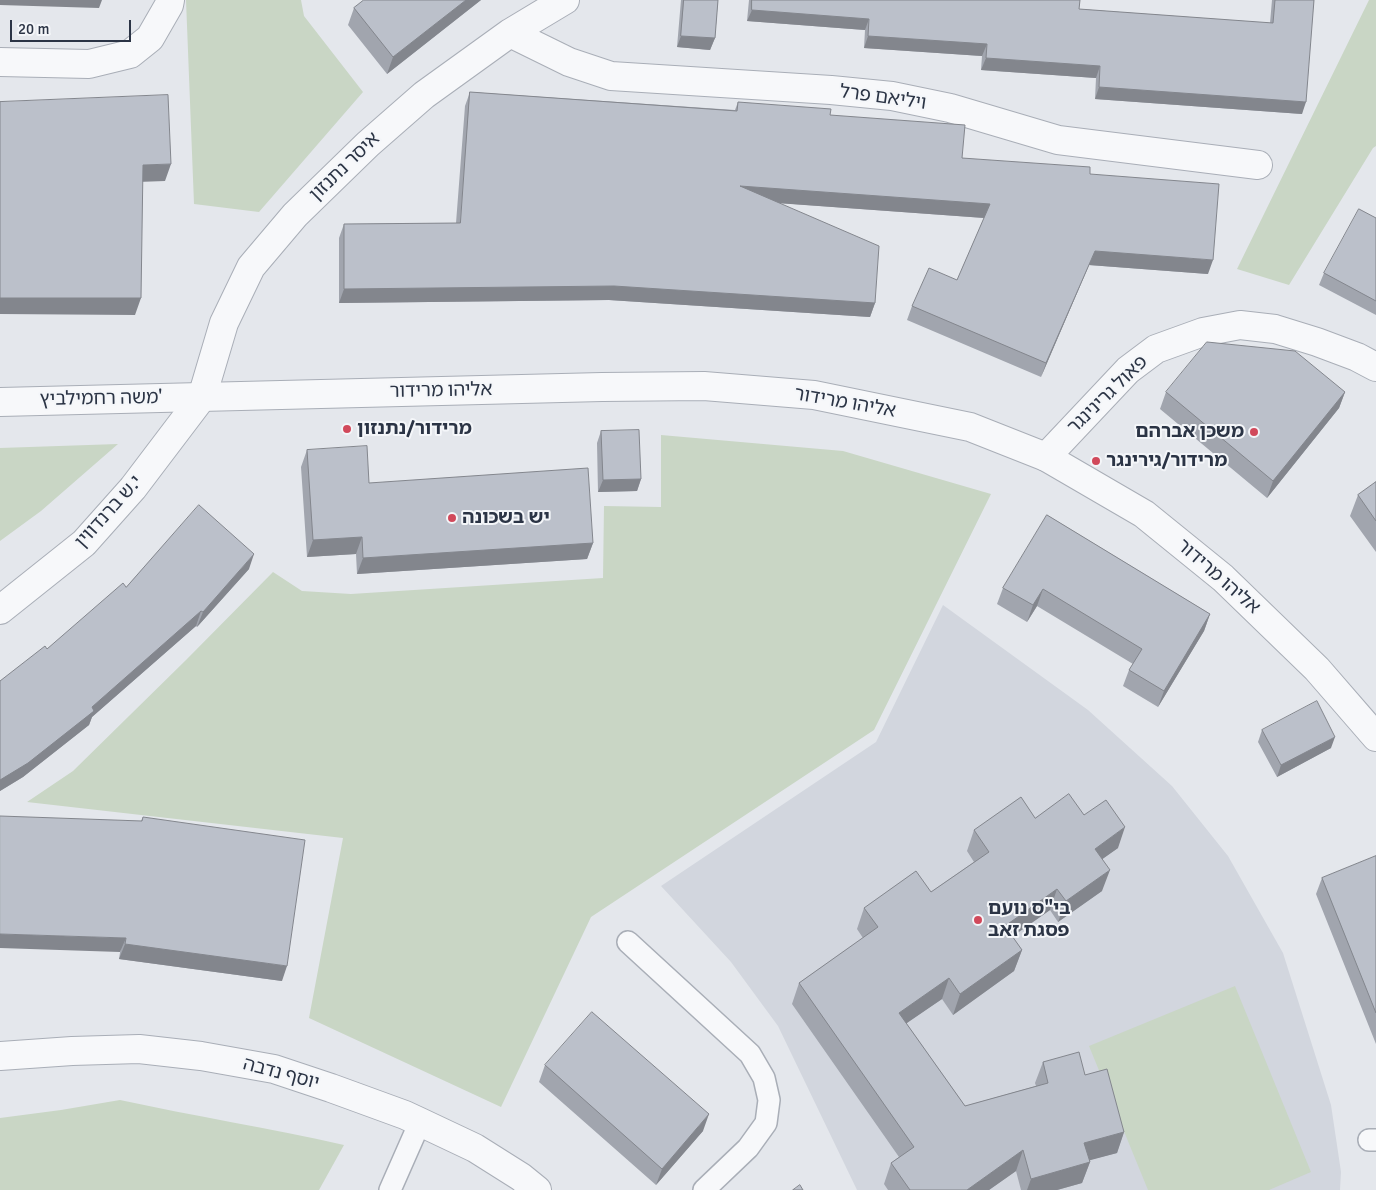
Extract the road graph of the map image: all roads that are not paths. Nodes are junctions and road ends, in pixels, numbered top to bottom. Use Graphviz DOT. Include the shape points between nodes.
graph roads {
  1 [pos="170,0"];
  2 [pos="565,0"];
  3 [pos="510,33"];
  4 [pos="0,62"];
  5 [pos="1258,165"];
  6 [pos="1376,367"];
  7 [pos="202,397"];
  8 [pos="0,402"];
  9 [pos="1046,457"];
  10 [pos="0,610"];
  11 [pos="1376,737"];
  12 [pos="628,942"];
  13 [pos="0,1056"];
  14 [pos="420,1122"];
  15 [pos="390,1190"];
  16 [pos="537,1190"];
  17 [pos="704,1190"];
  1 -- 4 [label="street" via="150,38 130,54 89,64"];
  2 -- 3 [label="street, איסר נתנזון"];
  3 -- 5 [label="street, ויליאם פרל" via="570,62 611,76 892,96 950,108 1058,140"];
  3 -- 7 [label="street, איסר נתנזון" via="424,95 368,144 296,215 252,267 224,323"];
  6 -- 9 [label="street, פאול גרינינגר" via="1358,357 1275,329 1240,324 1203,332 1156,349 1128,370"];
  7 -- 8 [label="street, משה רחמילביץ'"];
  7 -- 9 [label="street, אליהו מרידור" via="704,386 814,395 970,427"];
  7 -- 10 [label="street, י.ש ברנדווין" via="133,488 84,543"];
  9 -- 11 [label="street, אליהו מרידור" via="1144,514 1223,578 1317,668"];
  12 -- 17 [label="lane" via="750,1054 764,1078 769,1100 766,1123 748,1148"];
  13 -- 14 [label="street, יוסף נדבה" via="139,1049 200,1056 274,1069"];
  14 -- 15 [label="lane"];
  14 -- 16 [label="street, יוסף נדבה" via="476,1148"];
}
